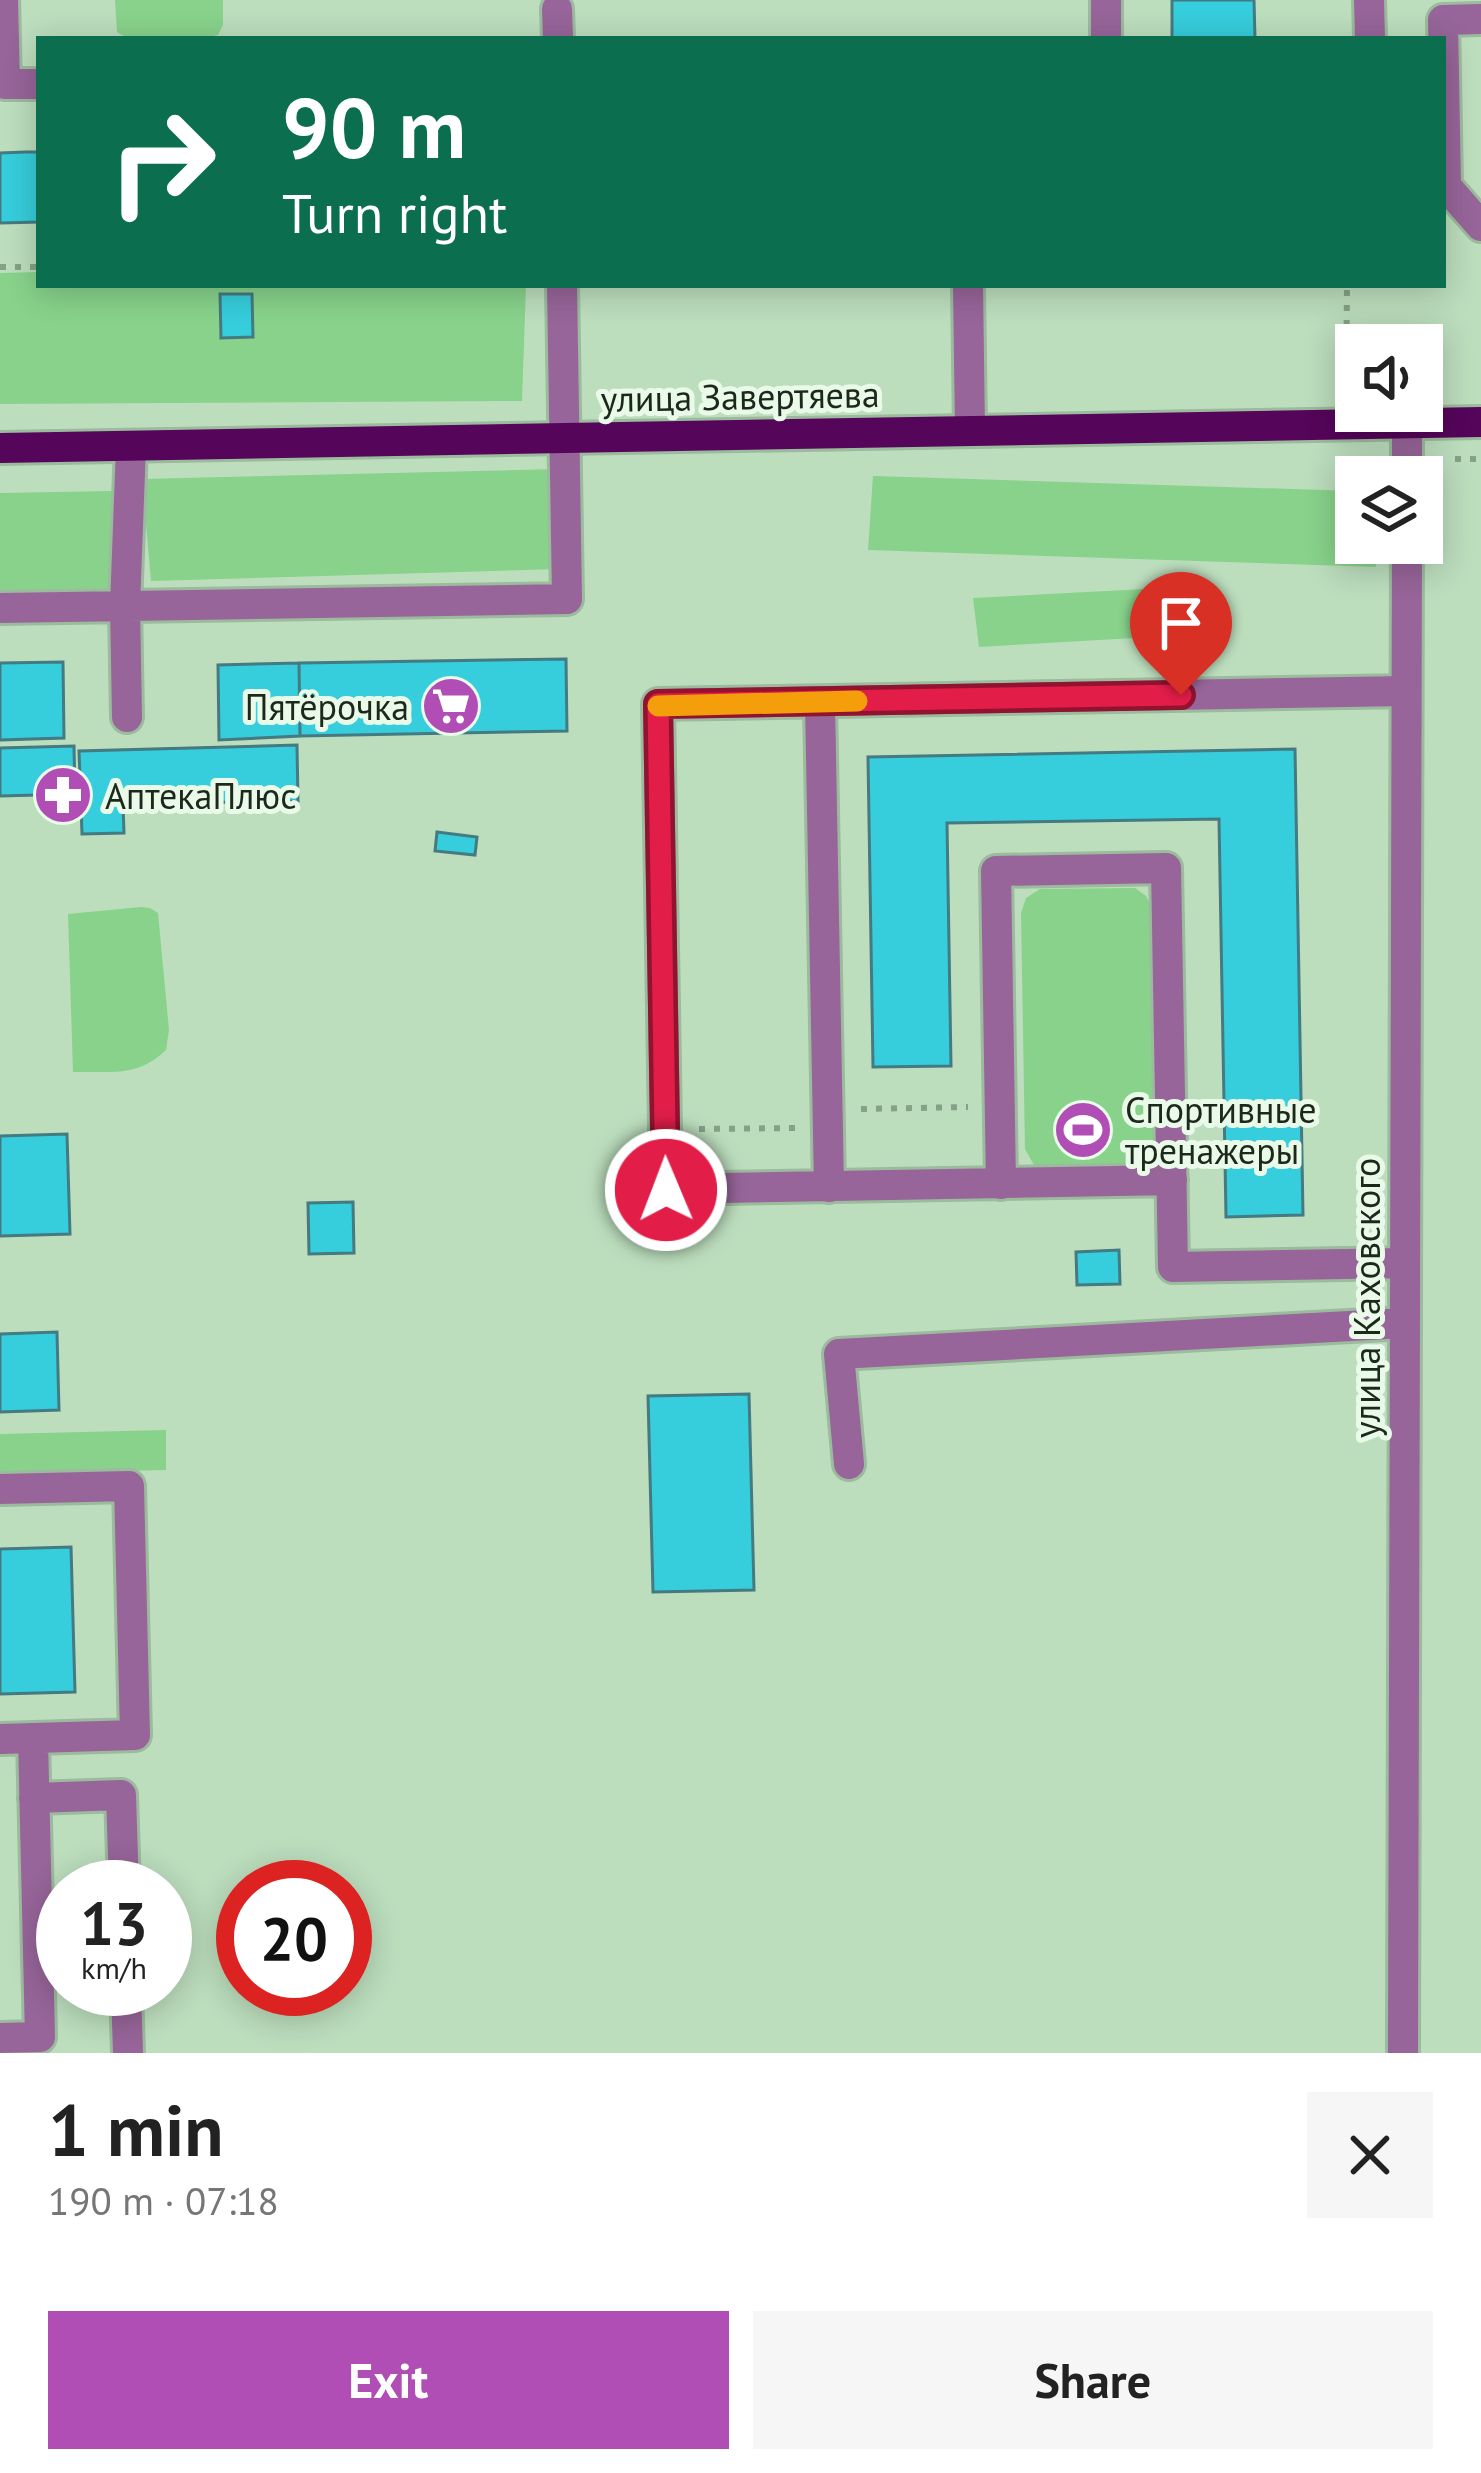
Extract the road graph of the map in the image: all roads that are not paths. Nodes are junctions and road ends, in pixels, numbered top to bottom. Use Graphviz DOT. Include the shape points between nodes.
graph roads {
  1 [pos="3,0"];
  2 [pos="1106,0"];
  3 [pos="1370,0"];
  4 [pos="1481,19"];
  5 [pos="1106,36"];
  6 [pos="1370,36"];
  7 [pos="1443,36"];
  8 [pos="36,83"];
  9 [pos="1446,185"];
  10 [pos="1481,226"];
  11 [pos="562,288"];
  12 [pos="968,288"];
  13 [pos="1481,422"];
  14 [pos="1443,423"];
  15 [pos="1335,425"];
  16 [pos="970,431"];
  17 [pos="564,438"];
  18 [pos="131,446"];
  19 [pos="0,448"];
  20 [pos="1406,564"];
  21 [pos="125,606"];
  22 [pos="0,608"];
  23 [pos="1406,691"];
  24 [pos="820,702"];
  25 [pos="127,717"];
  26 [pos="1172,1180"];
  27 [pos="1001,1184"];
  28 [pos="829,1187"];
  29 [pos="1405,1263"];
  30 [pos="1405,1323"];
  31 [pos="849,1463"];
  32 [pos="0,1489"];
  33 [pos="33,1738"];
  34 [pos="0,1739"];
  35 [pos="34,1798"];
  36 [pos="123,1860"];
  37 [pos="127,2016"];
  38 [pos="0,2038"];
  39 [pos="40,2045"];
  40 [pos="128,2053"];
  41 [pos="1403,2053"];
  1 -- 8 [label="street" via="4,84"];
  2 -- 5 [label="street"];
  3 -- 6 [label="street"];
  4 -- 7 [label="street" via="1443,20"];
  9 -- 10 [label="street"];
  11 -- 17 [label="street"];
  12 -- 16 [label="street"];
  13 -- 14 [label="main road, улица Завертяева"];
  15 -- 16 [label="main road, улица Завертяева"];
  16 -- 17 [label="main road, улица Завертяева"];
  17 -- 18 [label="main road, улица Завертяева"];
  17 -- 21 [label="street" via="567,599"];
  18 -- 19 [label="main road, улица Завертяева"];
  18 -- 21 [label="street"];
  20 -- 23 [label="street, улица Каховского"];
  21 -- 22 [label="street"];
  21 -- 25 [label="street"];
  23 -- 24 [label="street"];
  23 -- 29 [label="street, улица Каховского"];
  24 -- 28 [label="street"];
  24 -- 28 [label="street" via="658,704 666,1190"];
  26 -- 27 [label="street"];
  26 -- 27 [label="street" via="1166,868 996,871"];
  26 -- 29 [label="street" via="1173,1267"];
  27 -- 28 [label="street"];
  29 -- 30 [label="street, улица Каховского"];
  30 -- 31 [label="street" via="839,1354"];
  30 -- 41 [label="street, улица Каховского"];
  32 -- 33 [label="street" via="129,1486 135,1736"];
  33 -- 34 [label="street"];
  33 -- 35 [label="street"];
  35 -- 36 [label="street" via="122,1795"];
  35 -- 39 [label="street"];
  37 -- 40 [label="street"];
  38 -- 39 [label="street"];
}
